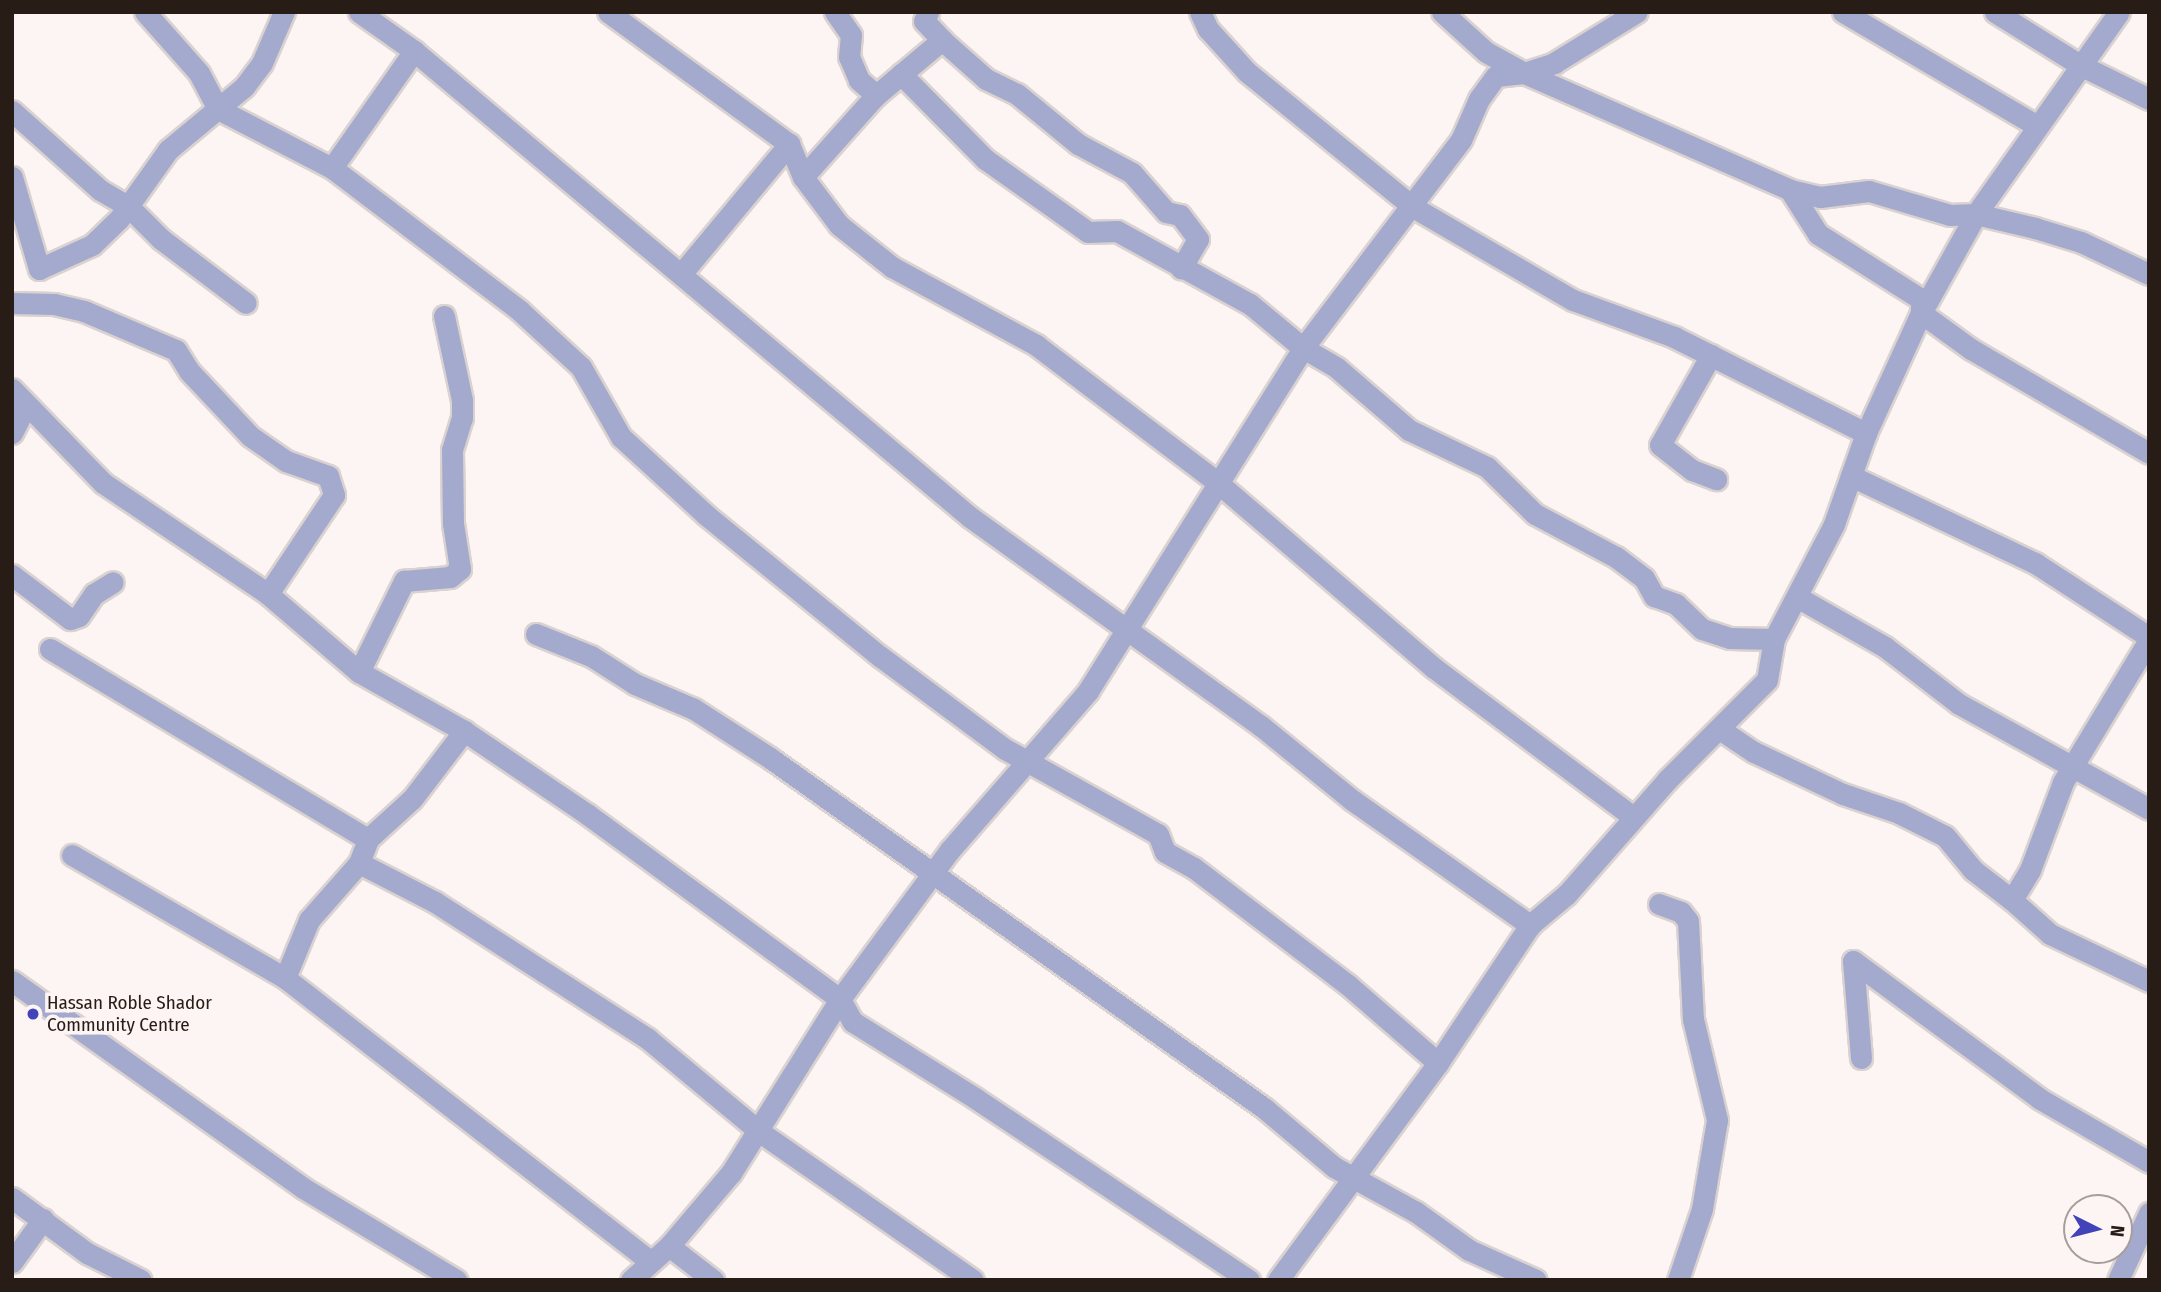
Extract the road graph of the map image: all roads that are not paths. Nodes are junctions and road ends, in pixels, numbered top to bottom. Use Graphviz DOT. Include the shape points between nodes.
graph roads {
  1 [pos="145,12"];
  2 [pos="284,12"];
  3 [pos="359,12"];
  4 [pos="608,12"];
  5 [pos="835,12"];
  6 [pos="928,12"];
  7 [pos="1200,12"];
  8 [pos="1442,12"];
  9 [pos="1637,12"];
  10 [pos="1843,12"];
  11 [pos="1996,12"];
  12 [pos="2119,12"];
  13 [pos="1461,21"];
  14 [pos="942,40"];
  15 [pos="414,51"];
  16 [pos="2080,65"];
  17 [pos="901,74"];
  18 [pos="1524,74"];
  19 [pos="874,97"];
  20 [pos="2149,99"];
  21 [pos="218,109"];
  22 [pos="12,111"];
  23 [pos="2037,126"];
  24 [pos="789,144"];
  25 [pos="332,168"];
  26 [pos="12,177"];
  27 [pos="803,177"];
  28 [pos="1790,190"];
  29 [pos="128,206"];
  30 [pos="1413,207"];
  31 [pos="1976,214"];
  32 [pos="1181,268"];
  33 [pos="682,273"];
  34 [pos="2149,274"];
  35 [pos="12,303"];
  36 [pos="246,303"];
  37 [pos="1921,313"];
  38 [pos="444,316"];
  39 [pos="1303,348"];
  40 [pos="1711,355"];
  41 [pos="19,397"];
  42 [pos="12,433"];
  43 [pos="1867,433"];
  44 [pos="2149,453"];
  45 [pos="1851,476"];
  46 [pos="1716,479"];
  47 [pos="1217,482"];
  48 [pos="12,575"];
  49 [pos="113,582"];
  50 [pos="268,594"];
  51 [pos="1797,597"];
  52 [pos="1127,631"];
  53 [pos="536,634"];
  54 [pos="2149,638"];
  55 [pos="1774,639"];
  56 [pos="50,649"];
  57 [pos="359,672"];
  58 [pos="464,730"];
  59 [pos="1721,730"];
  60 [pos="1030,760"];
  61 [pos="2074,765"];
  62 [pos="2149,809"];
  63 [pos="1633,817"];
  64 [pos="368,839"];
  65 [pos="72,855"];
  66 [pos="359,863"];
  67 [pos="933,878"];
  68 [pos="2012,901"];
  69 [pos="1659,904"];
  70 [pos="1530,925"];
  71 [pos="285,978"];
  72 [pos="12,981"];
  73 [pos="2149,981"];
  74 [pos="840,999"];
  75 [pos="1861,1058"];
  76 [pos="1438,1063"];
  77 [pos="760,1132"];
  78 [pos="2149,1162"];
  79 [pos="1354,1176"];
  80 [pos="12,1198"];
  81 [pos="2149,1213"];
  82 [pos="43,1219"];
  83 [pos="669,1246"];
  84 [pos="649,1260"];
  85 [pos="12,1262"];
  86 [pos="141,1280"];
  87 [pos="456,1280"];
  88 [pos="631,1280"];
  89 [pos="713,1280"];
  90 [pos="973,1280"];
  91 [pos="1249,1280"];
  92 [pos="1278,1280"];
  93 [pos="1536,1280"];
  94 [pos="1678,1280"];
  95 [pos="2118,1280"];
  1 -- 21 [label="street" via="199,73"];
  2 -- 21 [label="street" via="262,63"];
  3 -- 15 [label="street"];
  4 -- 24 [label="street"];
  5 -- 19 [label="street" via="851,36 849,57 859,80"];
  6 -- 14 [label="street" via="924,21"];
  7 -- 30 [label="street" via="1208,29 1247,72"];
  8 -- 13 [label="street"];
  9 -- 18 [label="street" via="1554,63"];
  10 -- 23 [label="street"];
  11 -- 16 [label="street"];
  12 -- 16 [label="street"];
  13 -- 18 [label="street" via="1486,52"];
  14 -- 17 [label="street"];
  14 -- 32 [label="street" via="986,79 1017,94 1078,145 1132,173 1166,212 1180,215 1198,239"];
  15 -- 25 [label="street"];
  15 -- 33 [label="street"];
  16 -- 20 [label="street"];
  16 -- 23 [label="street"];
  17 -- 19 [label="street"];
  17 -- 32 [label="street" via="985,159 1088,232 1117,231 1153,247"];
  18 -- 28 [label="street"];
  18 -- 30 [label="street" via="1496,76 1479,99 1461,140"];
  19 -- 27 [label="street"];
  21 -- 25 [label="street"];
  21 -- 29 [label="street" via="168,150"];
  22 -- 29 [label="street" via="100,190"];
  23 -- 31 [label="street"];
  24 -- 27 [label="street"];
  24 -- 33 [label="street"];
  25 -- 60 [label="street" via="519,310 581,366 621,437 706,515 881,657 1005,749"];
  26 -- 29 [label="street" via="39,269 92,245"];
  27 -- 47 [label="street" via="839,225 892,267 1036,345"];
  28 -- 31 [label="street" via="1820,197 1869,191 1950,215"];
  28 -- 37 [label="street" via="1818,234 1921,299"];
  29 -- 36 [label="street" via="161,239"];
  30 -- 39 [label="street"];
  30 -- 40 [label="street" via="1573,300"];
  31 -- 34 [label="street" via="2081,242"];
  31 -- 37 [label="street"];
  32 -- 39 [label="street" via="1250,304"];
  33 -- 52 [label="street" via="970,517"];
  35 -- 50 [label="street" via="54,304 84,311 176,350 189,371 250,436 286,461 328,476 334,495"];
  37 -- 43 [label="street"];
  37 -- 44 [label="street" via="1971,349"];
  38 -- 57 [label="street" via="462,400 452,450 453,523 460,569 450,577 404,582"];
  39 -- 47 [label="street"];
  39 -- 55 [label="street" via="1337,368 1409,430 1488,467 1535,514 1616,557 1644,578 1654,596 1676,604 1702,629 1730,638"];
  40 -- 43 [label="street"];
  40 -- 46 [label="street" via="1660,445 1692,470"];
  41 -- 42 [label="street"];
  41 -- 50 [label="street" via="103,483"];
  43 -- 45 [label="street"];
  45 -- 51 [label="street" via="1834,524"];
  45 -- 54 [label="street" via="2035,563"];
  47 -- 52 [label="street"];
  47 -- 63 [label="street" via="1434,668"];
  48 -- 49 [label="street" via="70,619 79,616 94,594"];
  50 -- 57 [label="street"];
  51 -- 55 [label="street"];
  51 -- 61 [label="street" via="1885,648 1959,704"];
  52 -- 60 [label="street" via="1088,691"];
  52 -- 70 [label="street" via="1261,726 1352,800"];
  53 -- 67 [label="street" via="592,656 635,684 694,709"];
  54 -- 61 [label="street"];
  55 -- 59 [label="street" via="1767,680"];
  56 -- 64 [label="street"];
  57 -- 58 [label="street"];
  58 -- 64 [label="street" via="412,799"];
  58 -- 74 [label="street"];
  59 -- 63 [label="street"];
  59 -- 68 [label="street" via="1754,752 1832,789 1945,836 1973,870"];
  60 -- 67 [label="street" via="950,850"];
  60 -- 76 [label="street" via="1158,834 1165,852 1194,868 1348,985"];
  61 -- 62 [label="street"];
  61 -- 68 [label="street" via="2054,801 2030,870"];
  63 -- 70 [label="street" via="1567,894"];
  64 -- 66 [label="street"];
  65 -- 71 [label="street"];
  66 -- 71 [label="street" via="309,920"];
  66 -- 77 [label="street" via="435,902 648,1039"];
  67 -- 74 [label="street"];
  67 -- 79 [label="street" via="1264,1108 1334,1167"];
  68 -- 73 [label="street" via="2050,934"];
  69 -- 94 [label="street" via="1681,912 1688,921 1693,1019 1717,1120 1702,1209"];
  70 -- 76 [label="street"];
  71 -- 84 [label="street"];
  72 -- 87 [label="street" via="303,1188"];
  74 -- 77 [label="street"];
  74 -- 91 [label="street" via="853,1022"];
  75 -- 78 [label="street" via="1853,961 2040,1100"];
  76 -- 79 [label="street"];
  77 -- 83 [label="street"];
  77 -- 90 [label="street"];
  79 -- 92 [label="street"];
  79 -- 93 [label="street" via="1469,1250"];
  80 -- 82 [label="street"];
  81 -- 95 [label="street"];
  82 -- 85 [label="street"];
  82 -- 86 [label="street" via="87,1253"];
  83 -- 84 [label="street"];
  83 -- 89 [label="street"];
  84 -- 88 [label="street"];
}
